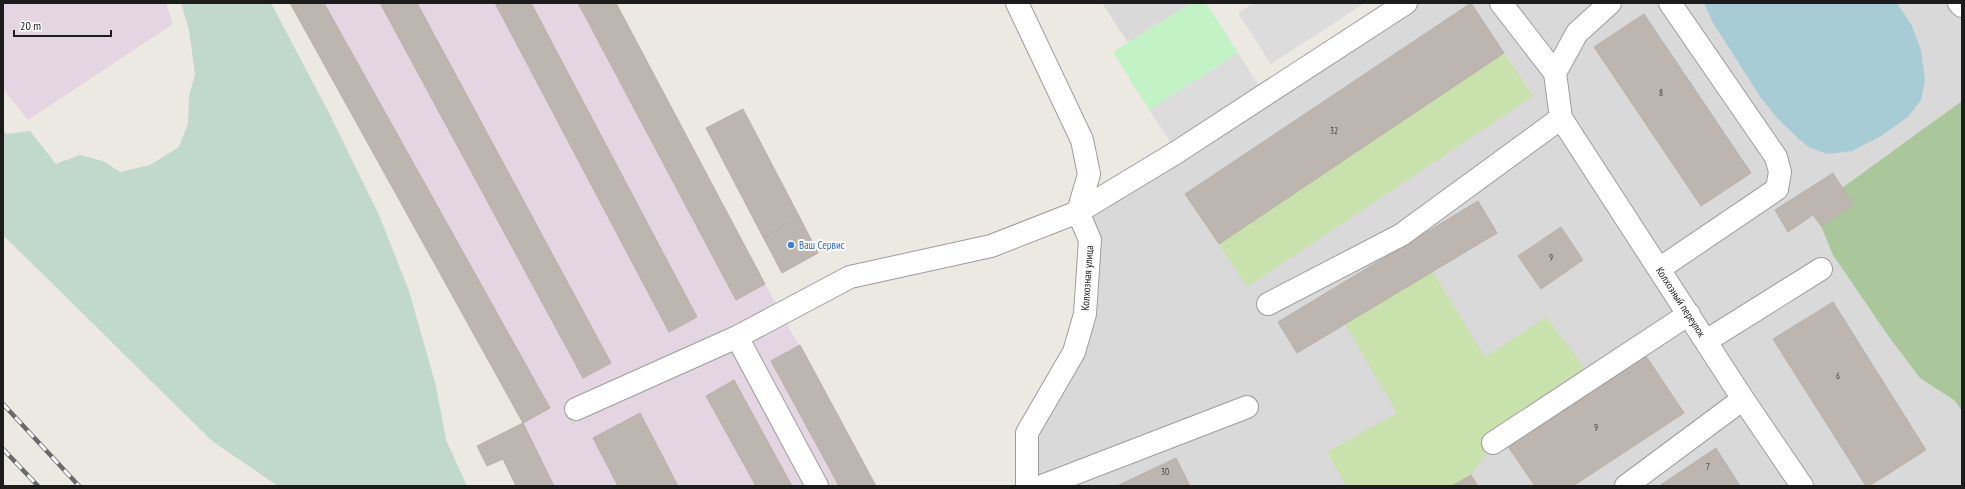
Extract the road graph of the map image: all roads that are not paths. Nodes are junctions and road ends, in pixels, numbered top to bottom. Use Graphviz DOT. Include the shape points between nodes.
graph roads {
  1 [pos="1017,3"];
  2 [pos="1406,3"];
  3 [pos="1501,3"];
  4 [pos="1610,3"];
  5 [pos="1670,3"];
  6 [pos="1959,3"];
  7 [pos="1962,6"];
  8 [pos="1555,73"];
  9 [pos="1561,118"];
  10 [pos="1078,212"];
  11 [pos="1659,269"];
  12 [pos="1821,269"];
  13 [pos="1268,304"];
  14 [pos="1688,314"];
  15 [pos="737,337"];
  16 [pos="1706,341"];
  17 [pos="1743,399"];
  18 [pos="1247,407"];
  19 [pos="576,409"];
  20 [pos="1493,443"];
  21 [pos="1630,485"];
  22 [pos="817,486"];
  23 [pos="1027,486"];
  24 [pos="1042,486"];
  25 [pos="1802,486"];
  1 -- 10 [label="street" via="1082,140 1089,174"];
  2 -- 10 [label="street" via="1177,152"];
  3 -- 8 [label="street"];
  4 -- 8 [label="street" via="1577,33"];
  5 -- 11 [label="street" via="1776,157 1780,172 1777,189"];
  6 -- 7 [label="street"];
  8 -- 9 [label="street"];
  9 -- 11 [label="street, Колхозный переулок"];
  9 -- 13 [label="street" via="1401,235"];
  10 -- 15 [label="street" via="991,246 850,277"];
  10 -- 23 [label="street, Колхозная улица" via="1090,240 1085,314 1074,352 1027,433"];
  11 -- 14 [label="street, Колхозный переулок"];
  12 -- 16 [label="street"];
  14 -- 16 [label="street, Колхозный переулок"];
  14 -- 20 [label="street"];
  15 -- 19 [label="street"];
  15 -- 22 [label="street"];
  16 -- 17 [label="street, Колхозный переулок"];
  17 -- 21 [label="street"];
  17 -- 25 [label="street, Колхозный переулок"];
  18 -- 24 [label="street"];
}
